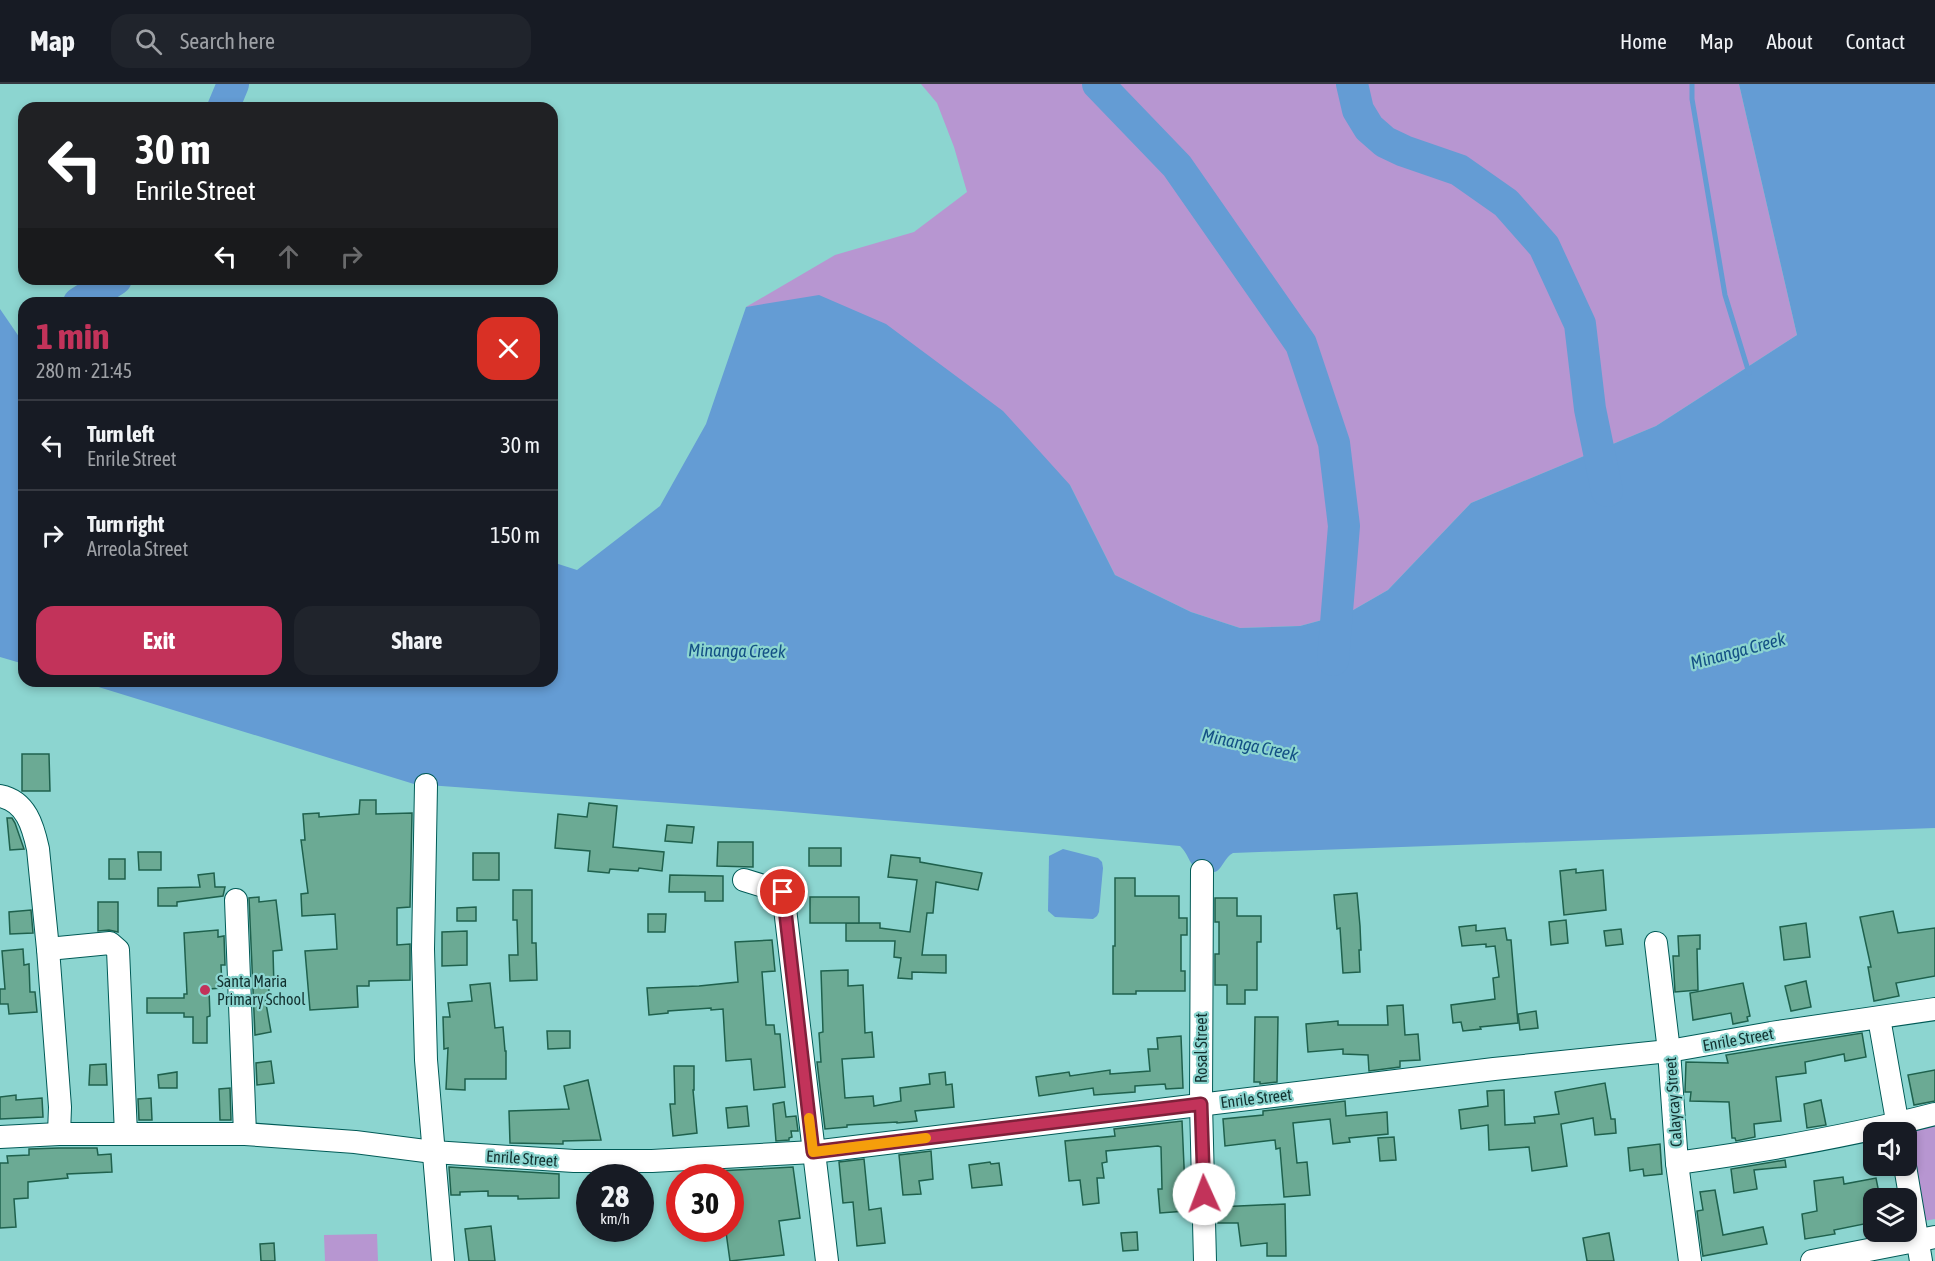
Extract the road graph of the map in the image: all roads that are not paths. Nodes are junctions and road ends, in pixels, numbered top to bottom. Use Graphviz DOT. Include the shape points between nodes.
graph roads {
  1 [pos="426,785"];
  2 [pos="0,796"];
  3 [pos="1202,871"];
  4 [pos="744,880"];
  5 [pos="236,900"];
  6 [pos="1656,943"];
  7 [pos="48,949"];
  8 [pos="1935,1009"];
  9 [pos="1879,1018"];
  10 [pos="1669,1052"];
  11 [pos="1201,1104"];
  12 [pos="1935,1114"];
  13 [pos="1897,1122"];
  14 [pos="1914,1122"];
  15 [pos="59,1134"];
  16 [pos="126,1134"];
  17 [pos="245,1134"];
  18 [pos="1863,1134"];
  19 [pos="0,1137"];
  20 [pos="433,1152"];
  21 [pos="813,1152"];
  22 [pos="1677,1163"];
  23 [pos="1908,1176"];
  24 [pos="1925,1246"];
  25 [pos="443,1261"];
  26 [pos="827,1261"];
  27 [pos="1205,1261"];
  28 [pos="1690,1261"];
  29 [pos="1812,1261"];
  1 -- 20 [label="street" via="423,949"];
  2 -- 7 [label="street" via="21,807 35,834"];
  3 -- 11 [label="street, Rosal Street"];
  4 -- 21 [label="street" via="783,892"];
  5 -- 17 [label="street"];
  6 -- 10 [label="street, Calaycay Street"];
  7 -- 15 [label="street"];
  7 -- 16 [label="street" via="110,943 118,950"];
  8 -- 9 [label="street, Enrile Street"];
  9 -- 10 [label="street, Enrile Street"];
  9 -- 13 [label="street"];
  10 -- 11 [label="street, Enrile Street"];
  10 -- 22 [label="street, Calaycay Street"];
  11 -- 21 [label="street, Enrile Street"];
  11 -- 27 [label="street, Rosal Street"];
  12 -- 14 [label="street"];
  15 -- 16 [label="street, Enrile Street"];
  15 -- 19 [label="street, Enrile Street"];
  16 -- 17 [label="street, Enrile Street"];
  17 -- 20 [label="street, Enrile Street"];
  18 -- 22 [label="street"];
  20 -- 21 [label="street, Enrile Street" via="641,1161"];
  20 -- 25 [label="street"];
  21 -- 26 [label="street"];
  22 -- 28 [label="street, Calaycay Street"];
  23 -- 24 [label="street"];
  24 -- 29 [label="street"];
}
